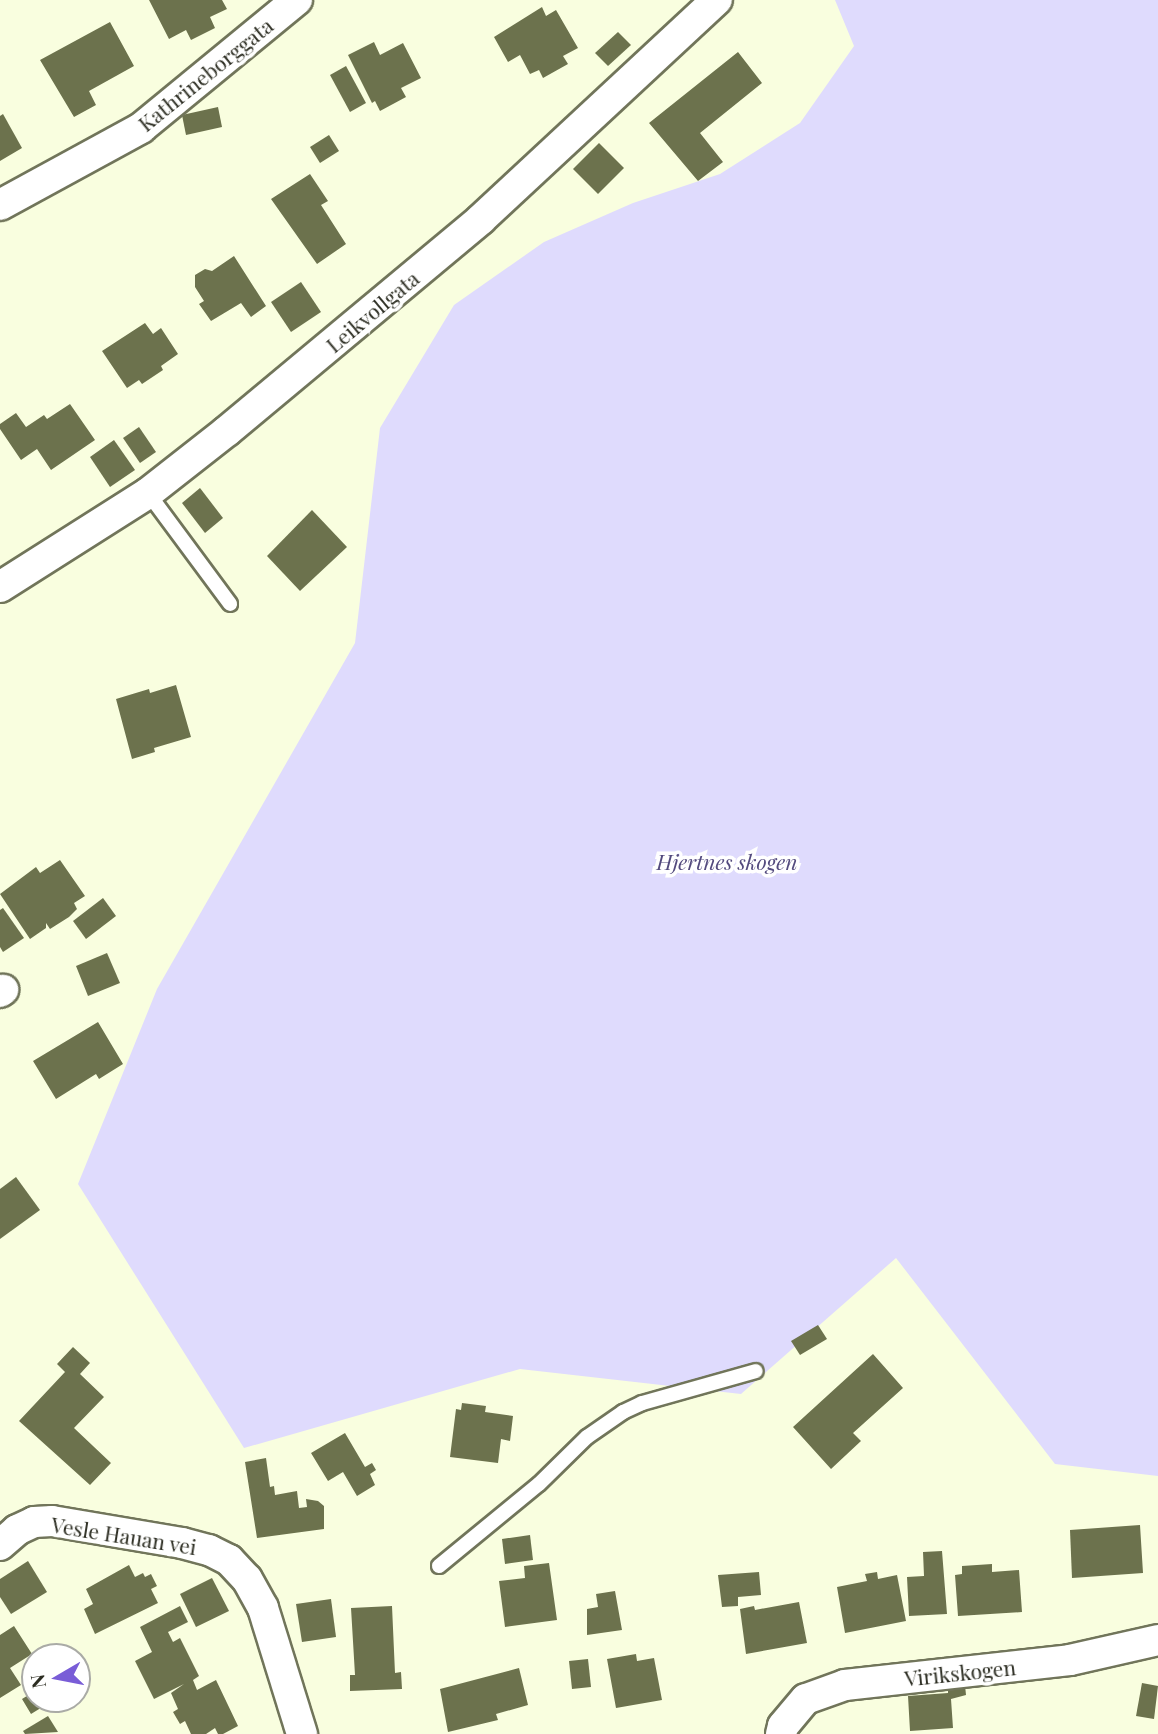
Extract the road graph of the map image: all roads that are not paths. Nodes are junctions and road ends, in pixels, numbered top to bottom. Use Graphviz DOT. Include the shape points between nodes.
graph roads {
  1 [pos="297,0"];
  2 [pos="717,0"];
  3 [pos="0,205"];
  4 [pos="149,493"];
  5 [pos="0,587"];
  6 [pos="230,604"];
  7 [pos="756,1371"];
  8 [pos="0,1545"];
  9 [pos="439,1566"];
  10 [pos="1158,1640"];
  11 [pos="302,1734"];
  12 [pos="781,1734"];
  1 -- 3 [label="street, Kathrineborggata" via="141,128"];
  2 -- 4 [label="street, Leikvollgata" via="481,219"];
  4 -- 5 [label="street, Leikvollgata"];
  4 -- 6 [label="lane"];
  7 -- 9 [label="lane" via="623,1412 587,1437"];
  8 -- 11 [label="street, Vesle Hauan vei" via="34,1522 52,1521 183,1543 229,1560 247,1579 262,1608"];
  10 -- 12 [label="street, Virikskogen" via="1070,1660 845,1685 806,1699 788,1718"];
}
